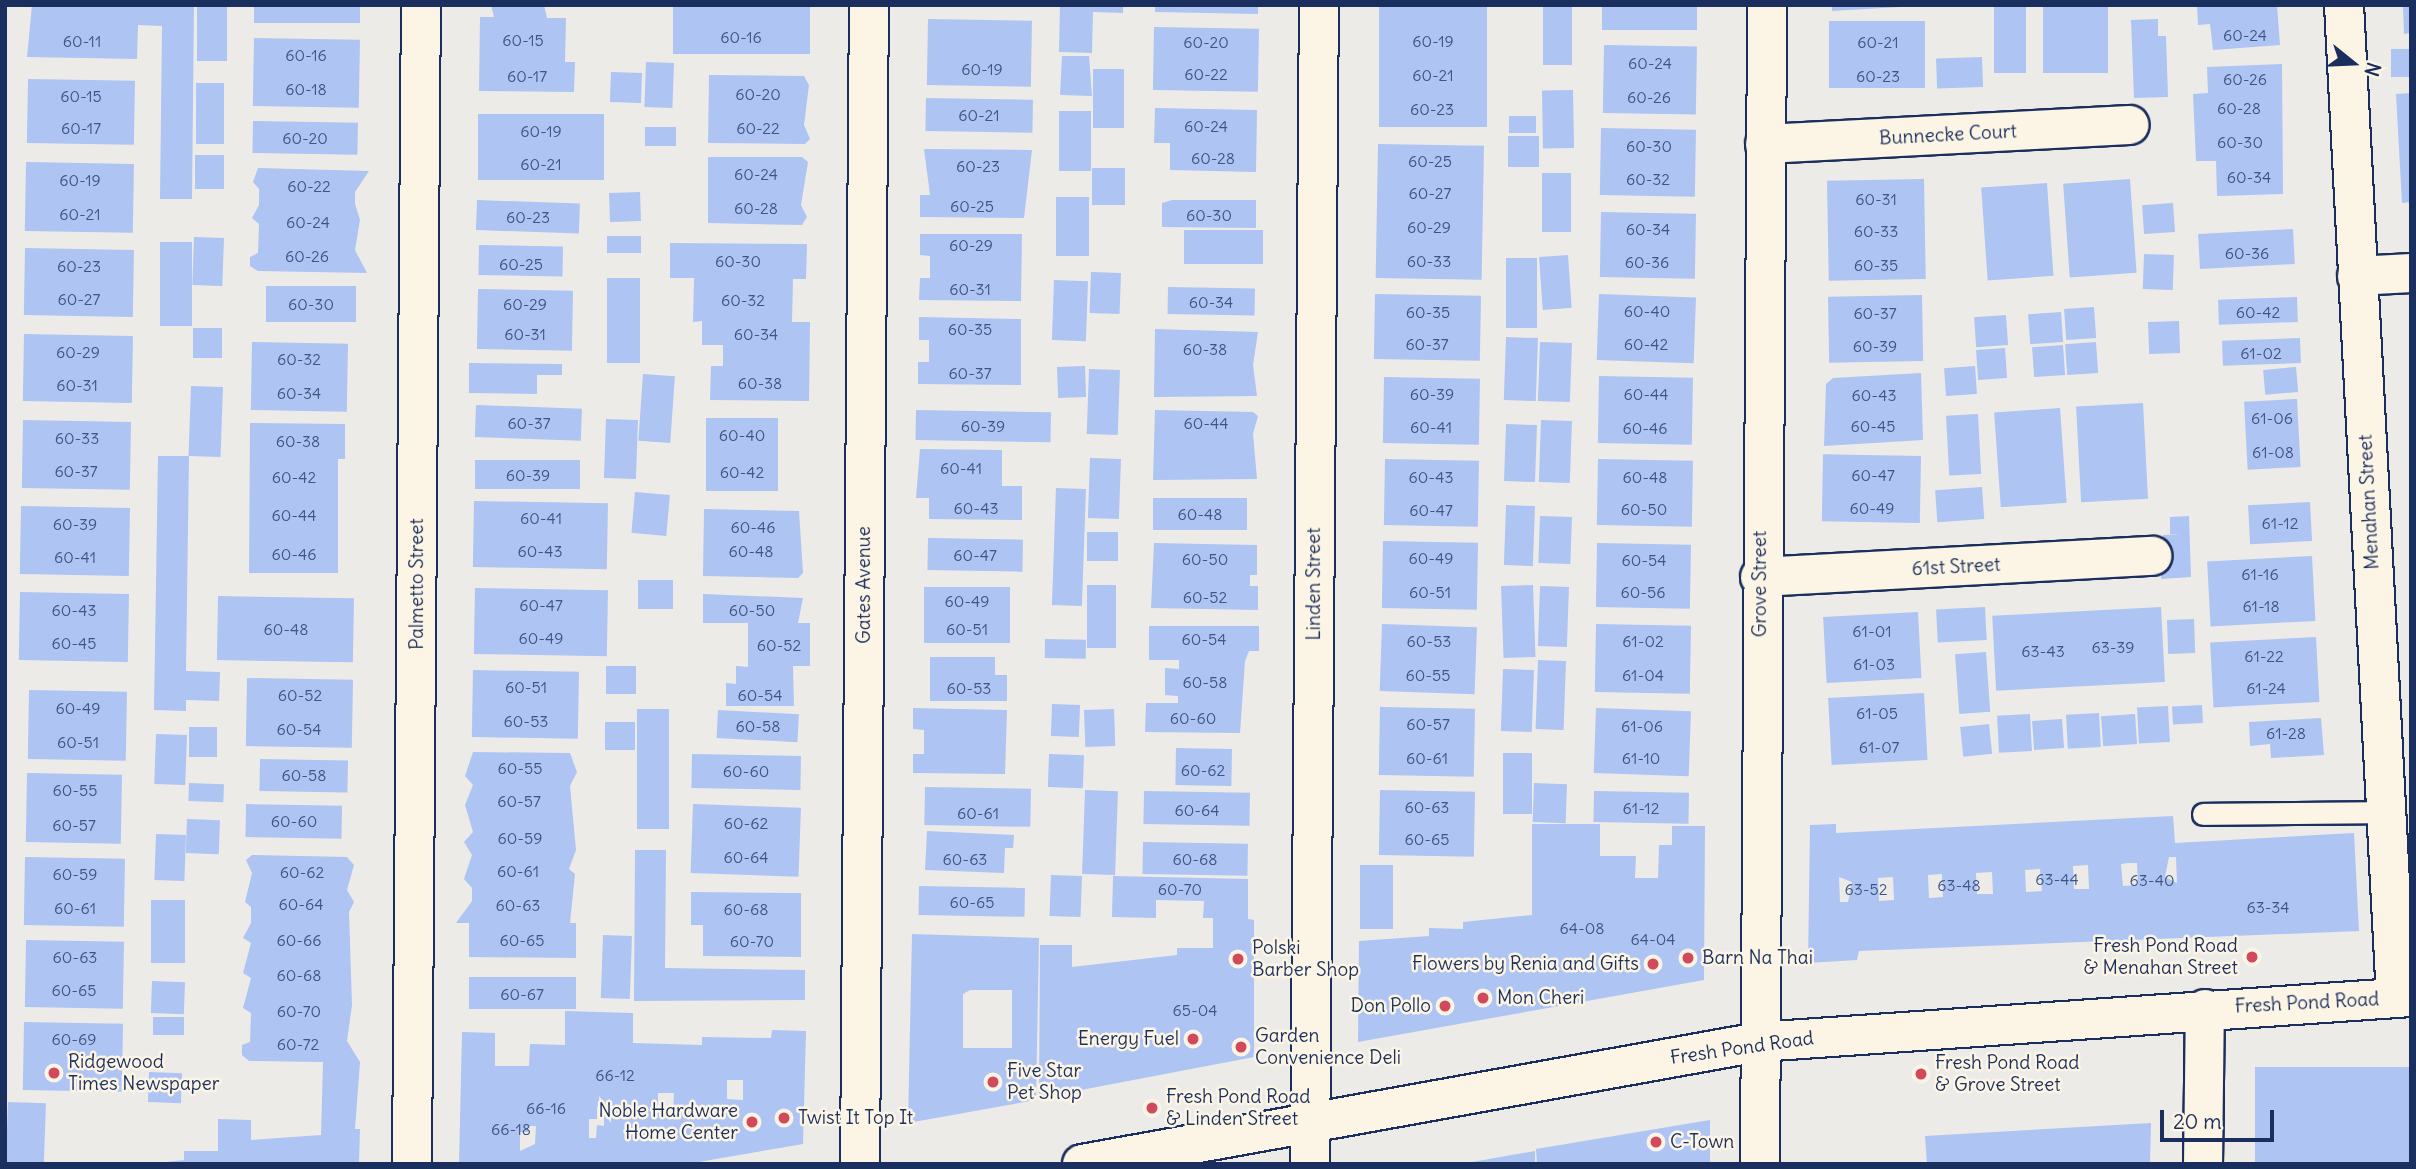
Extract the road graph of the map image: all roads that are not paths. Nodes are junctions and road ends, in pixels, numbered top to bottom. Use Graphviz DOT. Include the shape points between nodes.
graph roads {
  1 [pos="421,5"];
  2 [pos="869,5"];
  3 [pos="1319,5"];
  4 [pos="1767,5"];
  5 [pos="2344,5"];
  6 [pos="2130,125"];
  7 [pos="1765,144"];
  8 [pos="2411,273"];
  9 [pos="2357,276"];
  10 [pos="2152,556"];
  11 [pos="1760,577"];
  12 [pos="2386,812"];
  13 [pos="2203,814"];
  14 [pos="2403,998"];
  15 [pos="2205,1009"];
  16 [pos="1759,1042"];
  17 [pos="1309,1123"];
  18 [pos="412,1164"];
  19 [pos="860,1164"];
  20 [pos="1082,1164"];
  21 [pos="1310,1164"];
  22 [pos="1760,1164"];
  23 [pos="2203,1164"];
  1 -- 18 [label="street, Palmetto Street"];
  2 -- 19 [label="street, Gates Avenue"];
  3 -- 17 [label="street, Linden Street"];
  4 -- 7 [label="street, Grove Street"];
  5 -- 9 [label="street, Menahan Street"];
  6 -- 7 [label="street, Bunnecke Court"];
  7 -- 11 [label="street, Grove Street"];
  8 -- 9 [label="street"];
  9 -- 12 [label="street, Menahan Street"];
  10 -- 11 [label="street, 61st Street"];
  11 -- 16 [label="street, Grove Street"];
  12 -- 13 [label="lane"];
  12 -- 14 [label="street, Menahan Street"];
  14 -- 15 [label="street, Fresh Pond Road"];
  15 -- 16 [label="street, Fresh Pond Road"];
  15 -- 23 [label="street"];
  16 -- 17 [label="street, Fresh Pond Road"];
  16 -- 22 [label="street, Grove Street"];
  17 -- 20 [label="street, Fresh Pond Road"];
  17 -- 21 [label="street, Linden Street"];
}
